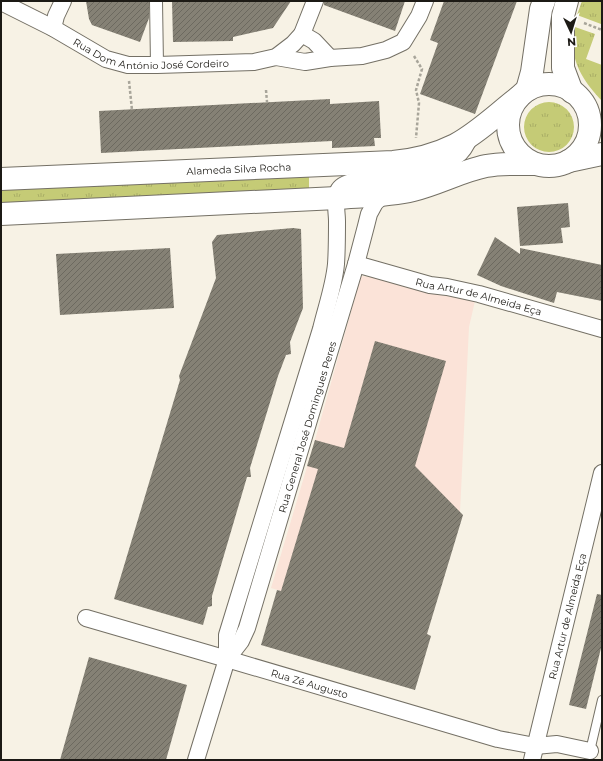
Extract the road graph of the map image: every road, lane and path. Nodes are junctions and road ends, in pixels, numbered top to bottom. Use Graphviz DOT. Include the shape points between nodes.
graph roads {
  1 [pos="63,1"];
  2 [pos="156,1"];
  3 [pos="315,1"];
  4 [pos="425,1"];
  5 [pos="544,1"];
  6 [pos="567,1"];
  7 [pos="1,2"];
  8 [pos="53,28"];
  9 [pos="302,34"];
  10 [pos="414,56"];
  11 [pos="276,57"];
  12 [pos="330,58"];
  13 [pos="128,65"];
  14 [pos="157,66"];
  15 [pos="266,90"];
  16 [pos="523,94"];
  17 [pos="578,98"];
  18 [pos="267,102"];
  19 [pos="132,110"];
  20 [pos="602,118"];
  21 [pos="471,135"];
  22 [pos="416,138"];
  23 [pos="602,154"];
  24 [pos="569,161"];
  25 [pos="535,164"];
  26 [pos="1,179"];
  27 [pos="383,195"];
  28 [pos="337,198"];
  29 [pos="1,214"];
  30 [pos="356,264"];
  31 [pos="602,328"];
  32 [pos="602,473"];
  33 [pos="86,618"];
  34 [pos="227,658"];
  35 [pos="602,700"];
  36 [pos="590,751"];
  37 [pos="533,753"];
  38 [pos="196,760"];
  1 -- 8 [label="street"];
  2 -- 14 [label="street"];
  3 -- 9 [label="street"];
  4 -- 12 [label="street" via="403,42 386,50 362,56"];
  5 -- 16 [label="main road" via="532,72"];
  6 -- 17 [label="main road" via="563,16 564,68"];
  7 -- 8 [label="street, Rua Dom António José Cordeiro"];
  8 -- 13 [label="street, Rua Dom António José Cordeiro" via="106,59"];
  9 -- 11 [label="street, Rua Dom António José Cordeiro"];
  9 -- 12 [label="street" via="314,40"];
  10 -- 22 [label="path" via="422,69 416,90 419,103"];
  11 -- 12 [label="street" via="305,62"];
  11 -- 14 [label="street, Rua Dom António José Cordeiro" via="254,62"];
  13 -- 14 [label="street, Rua Dom António José Cordeiro"];
  13 -- 19 [label="path"];
  15 -- 18 [label="path"];
  16 -- 17 [label="main road" via="536,86 548,84 561,86"];
  16 -- 21 [label="main road, Alameda Silva Rocha"];
  16 -- 25 [label="main road" via="511,108 508,135 523,158"];
  17 -- 20 [label="main road"];
  17 -- 24 [label="main road" via="589,116 590,129 587,142"];
  21 -- 26 [label="main road, Alameda Silva Rocha" via="440,152 393,162"];
  21 -- 28 [label="street, Alameda Silva Rocha" via="460,153 446,161 402,177 350,182 338,190"];
  23 -- 24 [label="main road"];
  24 -- 25 [label="main road" via="558,166"];
  25 -- 27 [label="main road" via="485,166 420,188"];
  27 -- 28 [label="main road"];
  27 -- 30 [label="street, Rua General José Domingues Peres" via="369,214"];
  28 -- 29 [label="main road"];
  28 -- 34 [label="street, Rua General José Domingues Peres" via="334,278 321,329 227,635"];
  30 -- 31 [label="street, Rua Artur de Almeida Eça"];
  30 -- 34 [label="street, Rua General José Domingues Peres" via="246,628 241,641"];
  32 -- 37 [label="street, Rua Artur de Almeida Eça"];
  33 -- 34 [label="street, Rua Zé Augusto"];
  34 -- 37 [label="street, Rua Zé Augusto" via="498,739"];
  34 -- 38 [label="street, Rua General José Domingues Peres"];
  35 -- 36 [label="lane"];
  36 -- 37 [label="street, Rua Zé Augusto" via="557,744"];
}
